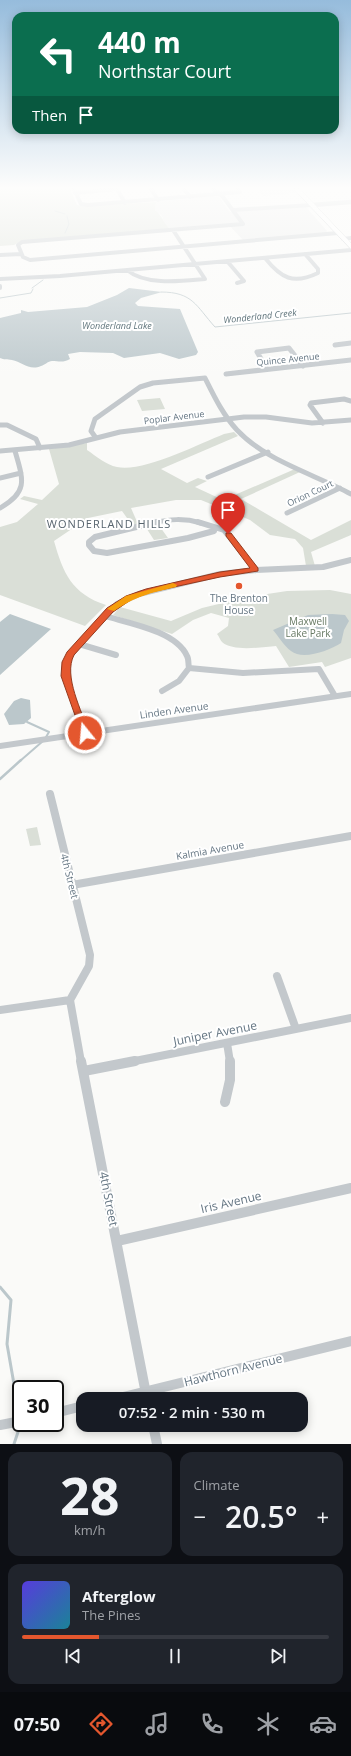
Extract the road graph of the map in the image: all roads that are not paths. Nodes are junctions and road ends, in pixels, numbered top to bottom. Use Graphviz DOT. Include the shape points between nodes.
graph roads {
  1 [pos="23,256"];
  2 [pos="70,256"];
  3 [pos="191,256"];
  4 [pos="281,256"];
  5 [pos="307,256"];
  6 [pos="265,258"];
  7 [pos="228,261"];
  8 [pos="196,264"];
  9 [pos="127,270"];
  10 [pos="0,279"];
  11 [pos="244,281"];
  12 [pos="252,281"];
  13 [pos="237,283"];
  14 [pos="351,343"];
  15 [pos="335,345"];
  16 [pos="351,360"];
  17 [pos="303,366"];
  18 [pos="267,369"];
  19 [pos="226,374"];
  20 [pos="351,401"];
  21 [pos="230,418"];
  22 [pos="351,420"];
  23 [pos="323,423"];
  24 [pos="0,425"];
  25 [pos="96,438"];
  26 [pos="40,448"];
  27 [pos="15,451"];
  28 [pos="0,452"];
  29 [pos="268,452"];
  30 [pos="21,473"];
  31 [pos="208,477"];
  32 [pos="0,478"];
  33 [pos="340,488"];
  34 [pos="351,494"];
  35 [pos="0,508"];
  36 [pos="287,513"];
  37 [pos="208,525"];
  38 [pos="214,531"];
  39 [pos="231,538"];
  40 [pos="351,560"];
  41 [pos="256,570"];
  42 [pos="105,616"];
  43 [pos="79,644"];
  44 [pos="116,655"];
  45 [pos="189,668"];
  46 [pos="162,691"];
  47 [pos="351,694"];
  48 [pos="334,696"];
  49 [pos="85,733"];
  50 [pos="0,746"];
  51 [pos="50,794"];
  52 [pos="351,836"];
  53 [pos="72,885"];
  54 [pos="277,976"];
  55 [pos="70,1000"];
  56 [pos="0,1010"];
  57 [pos="351,1018"];
  58 [pos="296,1029"];
  59 [pos="227,1043"];
  60 [pos="84,1071"];
  61 [pos="225,1102"];
  62 [pos="351,1188"];
  63 [pos="117,1241"];
  64 [pos="351,1341"];
  65 [pos="145,1392"];
  66 [pos="161,1392"];
  67 [pos="76,1408"];
  68 [pos="64,1411"];
  69 [pos="12,1423"];
  70 [pos="0,1426"];
  71 [pos="155,1432"];
  72 [pos="158,1444"];
  1 -- 2 [label="street" via="26,259 38,259"];
  3 -- 8 [label="street"];
  4 -- 6 [label="street"];
  5 -- 6 [label="street" via="318,269 318,273 297,278 278,273"];
  6 -- 7 [label="street"];
  7 -- 8 [label="street"];
  7 -- 11 [label="street"];
  8 -- 9 [label="street"];
  8 -- 9 [label="street" via="205,279 167,282 133,275"];
  9 -- 10 [label="street"];
  11 -- 12 [label="street"];
  11 -- 13 [label="street"];
  14 -- 15 [label="street"];
  16 -- 17 [label="street, Quince Avenue"];
  17 -- 18 [label="street, Quince Avenue"];
  17 -- 18 [label="street" via="289,348 257,352"];
  18 -- 19 [label="street, Quince Avenue"];
  20 -- 23 [label="street" via="344,399 311,403"];
  21 -- 23 [label="street, Poplar Avenue" via="266,416"];
  21 -- 25 [label="street, Poplar Avenue" via="152,427"];
  21 -- 25 [label="street" via="205,378 153,383 140,387 95,419 91,427"];
  21 -- 29 [label="street" via="240,432"];
  22 -- 23 [label="street, Poplar Avenue"];
  24 -- 26 [label="street" via="11,427 36,439"];
  25 -- 26 [label="street, Poplar Avenue" via="69,445"];
  26 -- 27 [label="street, Poplar Avenue"];
  27 -- 28 [label="street, Poplar Avenue"];
  27 -- 30 [label="street"];
  29 -- 31 [label="street"];
  29 -- 33 [label="street"];
  30 -- 32 [label="street"];
  30 -- 35 [label="street" via="23,482 20,493"];
  33 -- 34 [label="street"];
  33 -- 36 [label="street, Orion Court"];
  37 -- 38 [label="street"];
  37 -- 38 [label="street" via="186,519 167,520 95,537 89,545 94,551 107,553"];
  37 -- 39 [label="street" via="224,530"];
  38 -- 39 [label="street"];
  39 -- 41 [label="street"];
  40 -- 41 [label="street" via="323,567"];
  41 -- 42 [label="street" via="220,574 138,594 117,604"];
  42 -- 43 [label="street"];
  42 -- 45 [label="street" via="173,639 185,649"];
  43 -- 44 [label="street"];
  43 -- 49 [label="street" via="70,654 64,669"];
  45 -- 46 [label="street" via="179,681"];
  45 -- 48 [label="street" via="244,673 319,669"];
  47 -- 48 [label="street, Linden Avenue"];
  48 -- 49 [label="street, Linden Avenue"];
  49 -- 50 [label="street, Linden Avenue"];
  51 -- 53 [label="street, 4th Street"];
  52 -- 53 [label="street, Kalmia Avenue"];
  53 -- 55 [label="street, 4th Street" via="90,955 89,966"];
  54 -- 58 [label="street"];
  55 -- 56 [label="street"];
  55 -- 60 [label="street, 4th Street"];
  57 -- 58 [label="street, Juniper Avenue"];
  58 -- 59 [label="street, Juniper Avenue"];
  59 -- 60 [label="street, Juniper Avenue"];
  59 -- 61 [label="street" via="231,1073"];
  60 -- 63 [label="street, 4th Street"];
  62 -- 63 [label="street, Iris Avenue"];
  63 -- 65 [label="street, 4th Street"];
  64 -- 66 [label="street, Hawthorn Avenue"];
  67 -- 68 [label="street"];
  69 -- 70 [label="street"];
  71 -- 72 [label="street"];
}
